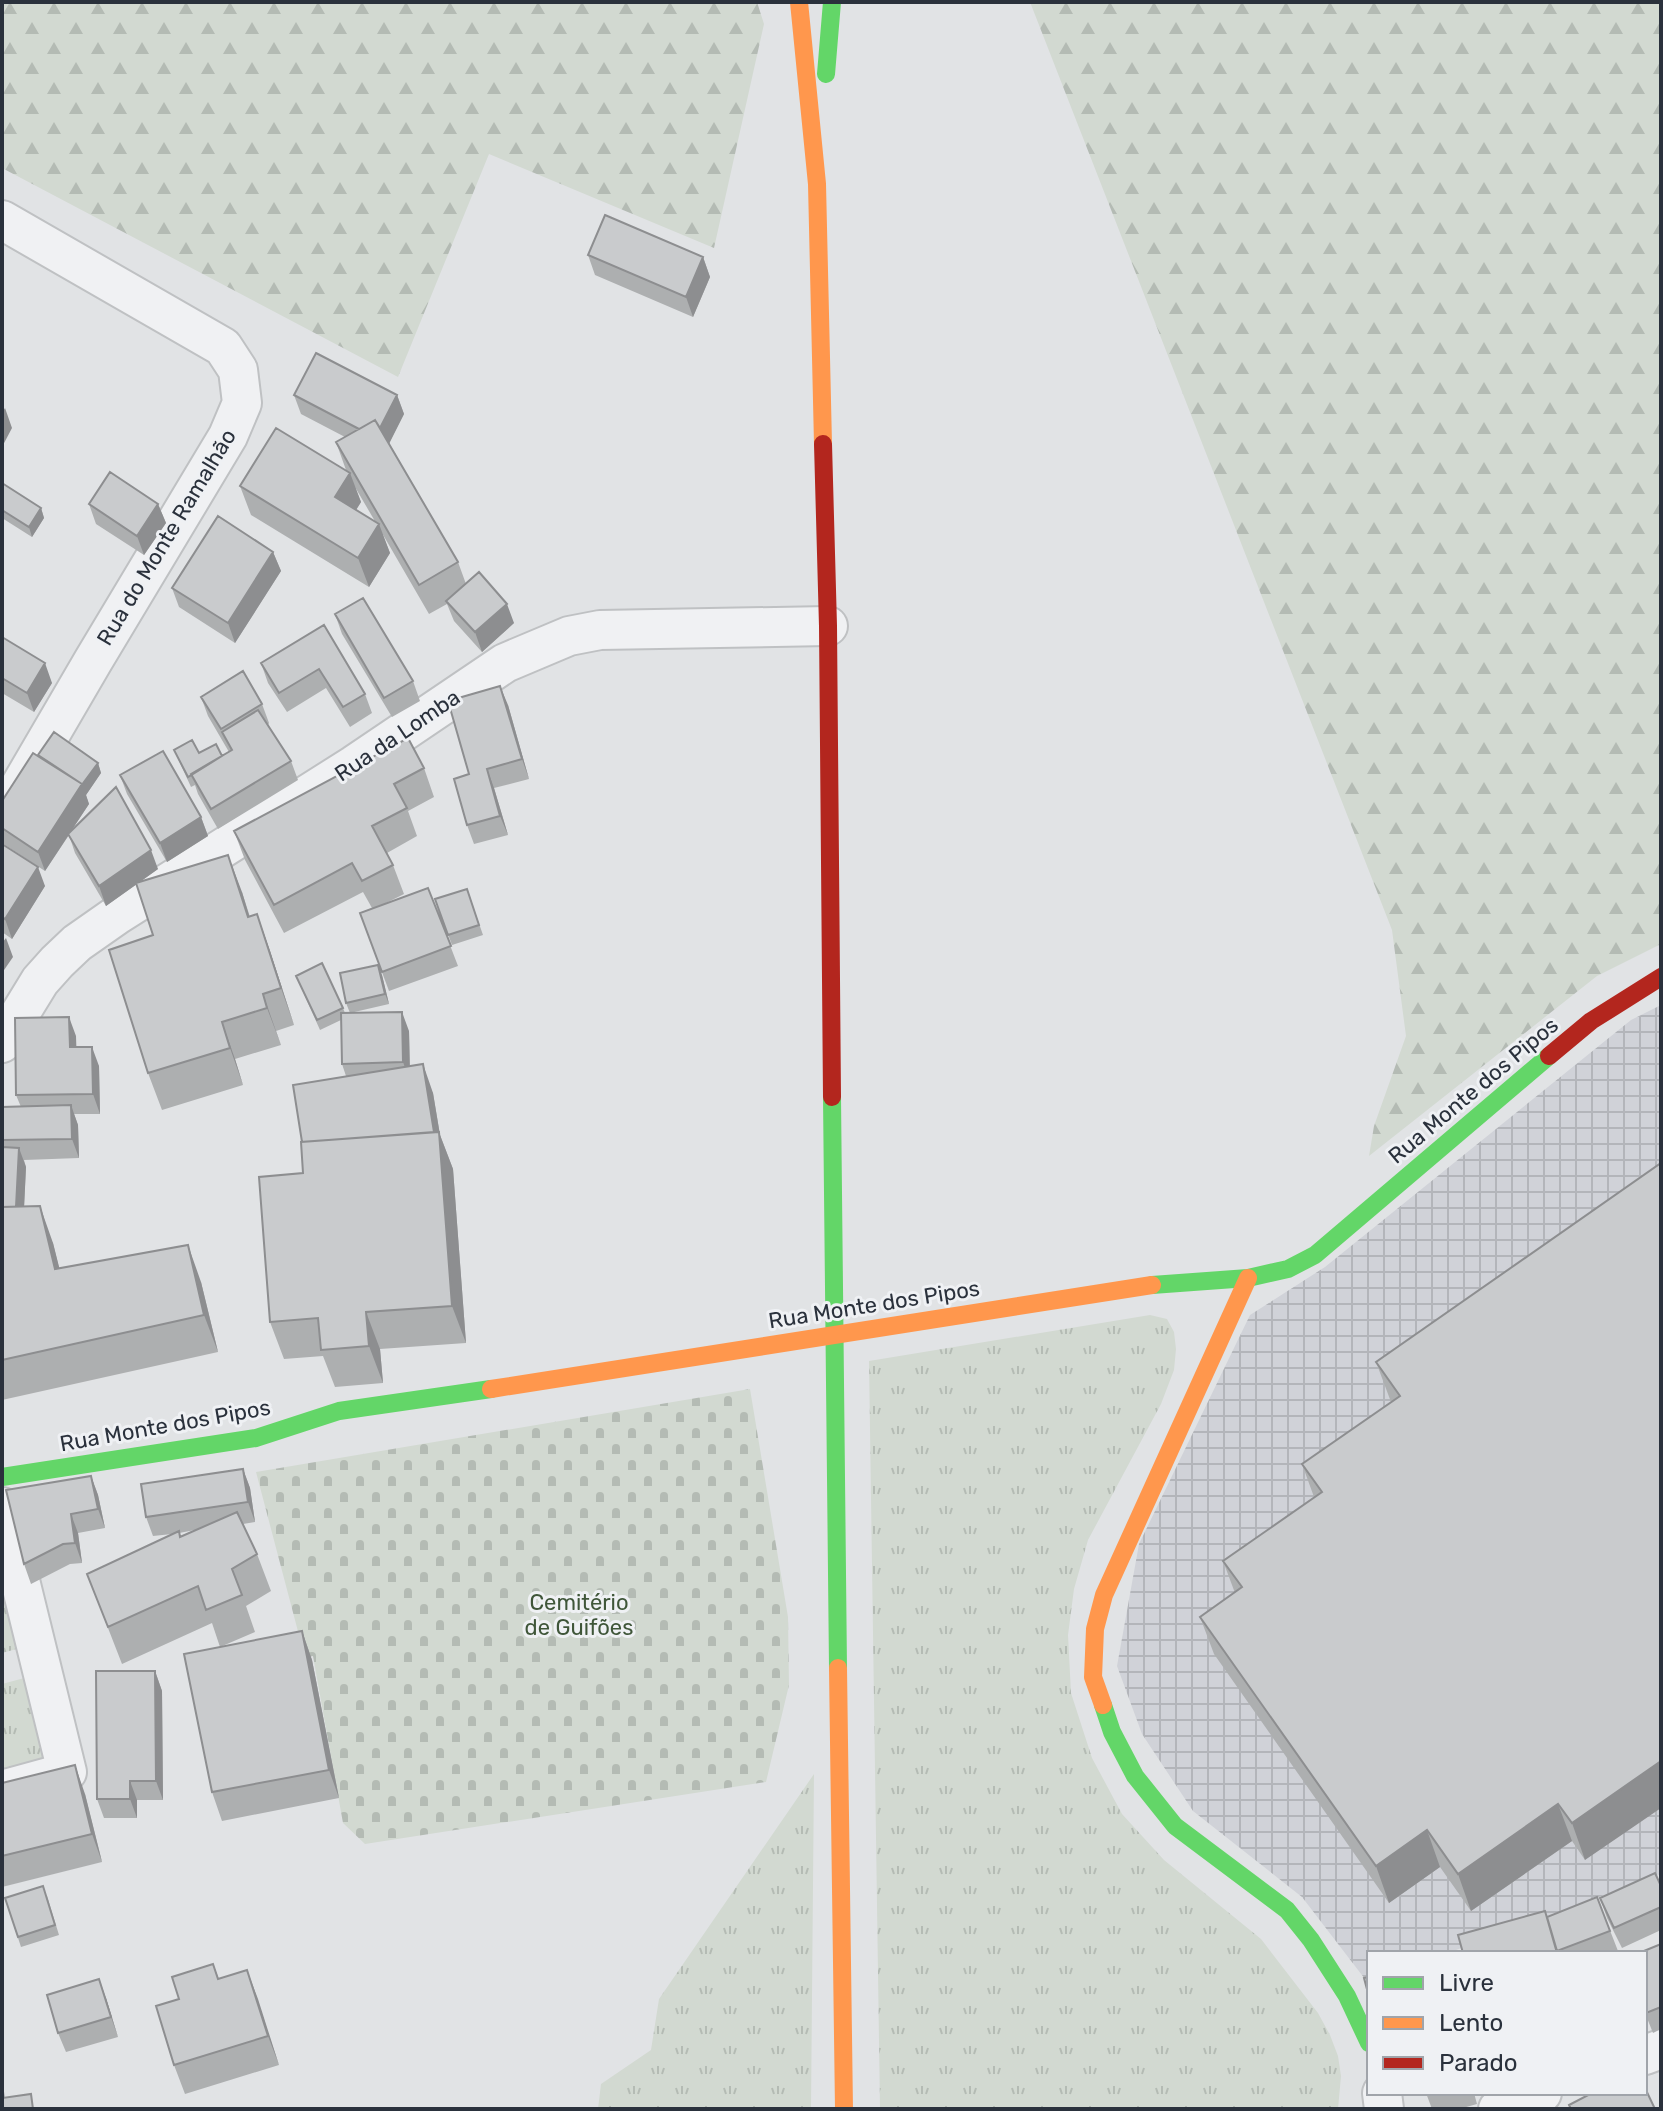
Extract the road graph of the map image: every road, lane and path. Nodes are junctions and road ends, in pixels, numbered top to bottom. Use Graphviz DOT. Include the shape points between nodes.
graph roads {
  1 [pos="799,2"];
  2 [pos="832,2"];
  3 [pos="817,184"];
  4 [pos="2,220"];
  5 [pos="828,626"];
  6 [pos="2,817"];
  7 [pos="1661,977"];
  8 [pos="2,1043"];
  9 [pos="1248,1278"];
  10 [pos="2,1477"];
  11 [pos="2,1507"];
  12 [pos="2,1790"];
  13 [pos="1367,2039"];
  14 [pos="1536,2095"];
  15 [pos="844,2109"];
  16 [pos="1498,2109"];
  1 -- 3 [label="street"];
  2 -- 3 [label="street"];
  3 -- 5 [label="street"];
  4 -- 6 [label="street, Rua do Monte Ramalhão" via="223,347 238,370 242,403 228,436"];
  5 -- 8 [label="street, Rua da Lomba" via="600,630 569,636 505,663 77,943 40,981"];
  5 -- 15 [label="street"];
  7 -- 9 [label="street, Rua Monte dos Pipos" via="1591,1021 1315,1255 1288,1269"];
  9 -- 10 [label="street, Rua Monte dos Pipos, bridge" via="1152,1285 339,1411 256,1438"];
  9 -- 13 [label="street" via="1104,1595 1095,1629 1093,1677 1135,1776 1175,1826 1287,1910 1347,1996"];
  11 -- 12 [label="street" via="67,1772"];
  14 -- 16 [label="street"];
}
